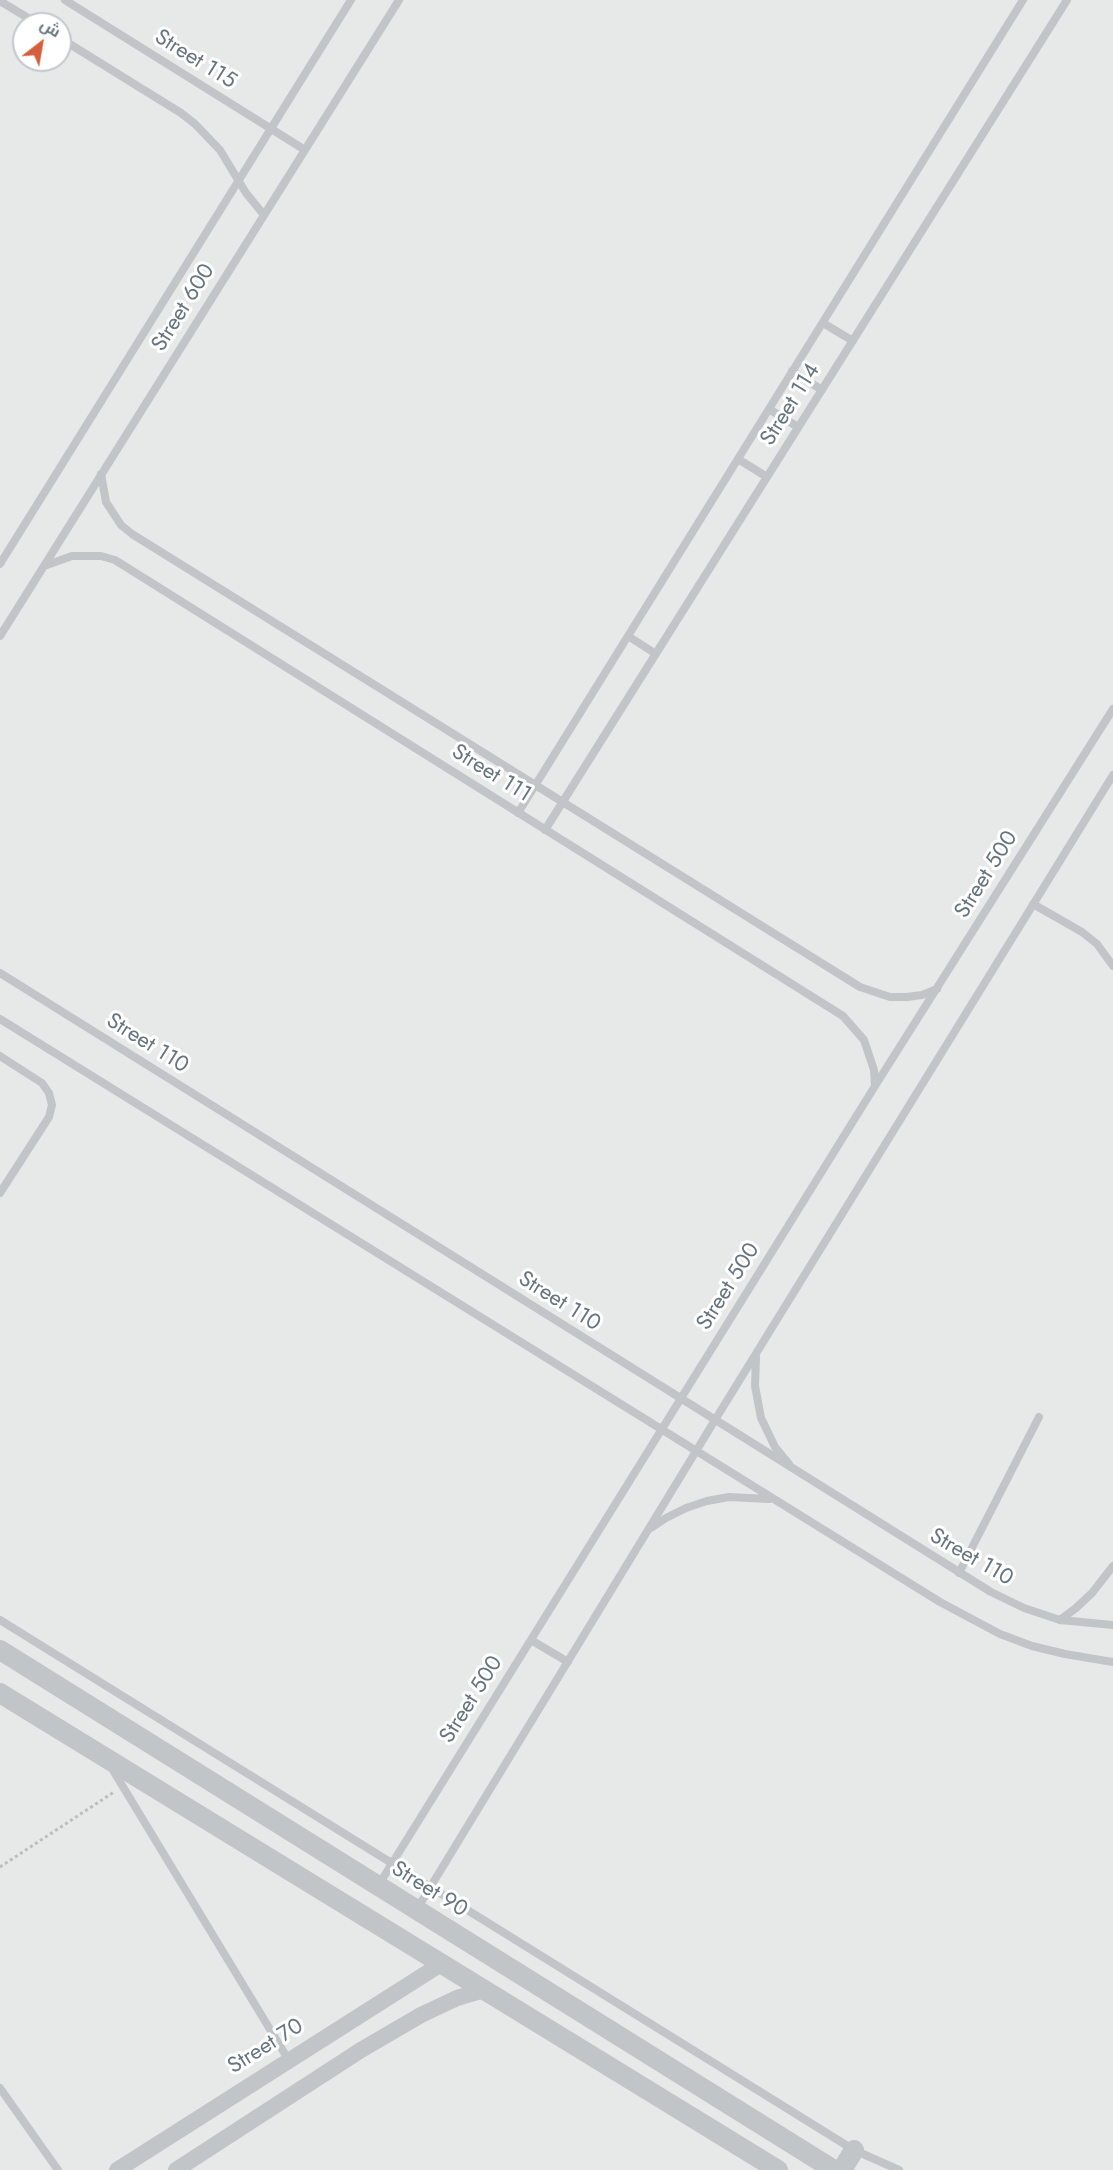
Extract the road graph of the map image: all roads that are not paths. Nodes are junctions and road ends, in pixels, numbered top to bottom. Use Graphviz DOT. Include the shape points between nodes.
graph roads {
  1 [pos="65,0"];
  2 [pos="351,0"];
  3 [pos="399,0"];
  4 [pos="1023,0"];
  5 [pos="1067,0"];
  6 [pos="0,1"];
  7 [pos="18,12"];
  8 [pos="72,45"];
  9 [pos="271,128"];
  10 [pos="306,150"];
  11 [pos="238,181"];
  12 [pos="264,215"];
  13 [pos="823,323"];
  14 [pos="853,341"];
  15 [pos="792,371"];
  16 [pos="822,390"];
  17 [pos="769,409"];
  18 [pos="798,427"];
  19 [pos="738,459"];
  20 [pos="101,474"];
  21 [pos="767,477"];
  22 [pos="0,564"];
  23 [pos="44,566"];
  24 [pos="0,636"];
  25 [pos="628,636"];
  26 [pos="656,654"];
  27 [pos="1113,709"];
  28 [pos="1113,775"];
  29 [pos="535,785"];
  30 [pos="563,802"];
  31 [pos="518,813"];
  32 [pos="545,830"];
  33 [pos="1033,904"];
  34 [pos="1113,966"];
  35 [pos="0,973"];
  36 [pos="937,988"];
  37 [pos="0,1019"];
  38 [pos="0,1057"];
  39 [pos="875,1086"];
  40 [pos="0,1193"];
  41 [pos="756,1354"];
  42 [pos="680,1399"];
  43 [pos="1039,1417"];
  44 [pos="715,1420"];
  45 [pos="661,1430"];
  46 [pos="696,1452"];
  47 [pos="795,1471"];
  48 [pos="774,1500"];
  49 [pos="648,1530"];
  50 [pos="1113,1566"];
  51 [pos="959,1574"];
  52 [pos="0,1620"];
  53 [pos="1060,1620"];
  54 [pos="1113,1625"];
  55 [pos="531,1640"];
  56 [pos="0,1650"];
  57 [pos="568,1662"];
  58 [pos="1113,1662"];
  59 [pos="0,1693"];
  60 [pos="106,1759"];
  61 [pos="392,1864"];
  62 [pos="378,1886"];
  63 [pos="431,1888"];
  64 [pos="416,1910"];
  65 [pos="441,1964"];
  66 [pos="484,1990"];
  67 [pos="288,2060"];
  68 [pos="0,2088"];
  69 [pos="855,2150"];
  70 [pos="58,2170"];
  71 [pos="117,2170"];
  72 [pos="176,2170"];
  73 [pos="778,2170"];
  74 [pos="834,2170"];
  75 [pos="842,2170"];
  76 [pos="899,2170"];
  1 -- 9 [label="lane, Street 115"];
  2 -- 9 [label="lane, Street 600"];
  3 -- 10 [label="lane, Street 600"];
  4 -- 13 [label="lane, Street 114"];
  5 -- 14 [label="lane, Street 114"];
  6 -- 7 [label="lane"];
  8 -- 11 [label="lane" via="195,124 220,150"];
  9 -- 10 [label="lane, Street 115"];
  9 -- 11 [label="lane, Street 600"];
  10 -- 12 [label="lane, Street 600"];
  11 -- 12 [label="lane"];
  11 -- 22 [label="lane, Street 600"];
  12 -- 20 [label="lane, Street 600"];
  13 -- 14 [label="lane"];
  13 -- 15 [label="lane, Street 114"];
  14 -- 16 [label="lane, Street 114"];
  15 -- 16 [label="lane"];
  15 -- 17 [label="lane, Street 114"];
  16 -- 18 [label="lane, Street 114"];
  17 -- 18 [label="lane"];
  17 -- 19 [label="lane, Street 114"];
  18 -- 21 [label="lane, Street 114"];
  19 -- 21 [label="lane"];
  19 -- 25 [label="lane, Street 114"];
  20 -- 23 [label="lane, Street 600"];
  20 -- 29 [label="lane, Street 111" via="113,514 132,534"];
  21 -- 26 [label="lane, Street 114"];
  23 -- 24 [label="lane, Street 600"];
  23 -- 31 [label="lane, Street 111" via="72,556 94,555 115,560"];
  25 -- 26 [label="lane"];
  25 -- 29 [label="lane, Street 114"];
  26 -- 30 [label="lane, Street 114"];
  27 -- 36 [label="lane, Street 500"];
  28 -- 33 [label="lane"];
  29 -- 30 [label="lane, Street 111"];
  29 -- 31 [label="lane, Street 114"];
  30 -- 32 [label="lane, Street 114"];
  30 -- 36 [label="lane, Street 111" via="860,987 890,997 914,996"];
  31 -- 32 [label="lane, Street 111"];
  32 -- 39 [label="lane, Street 111" via="843,1016 864,1040"];
  33 -- 34 [label="lane" via="1082,932"];
  33 -- 41 [label="lane"];
  35 -- 42 [label="lane, Street 110"];
  36 -- 39 [label="lane, Street 500"];
  37 -- 45 [label="lane"];
  38 -- 40 [label="lane" via="42,1083 52,1105 49,1117"];
  39 -- 42 [label="lane, Street 500"];
  41 -- 44 [label="lane"];
  41 -- 47 [label="lane" via="755,1386 762,1418 775,1447"];
  42 -- 44 [label="lane, Street 110"];
  42 -- 45 [label="lane, Street 500"];
  43 -- 51 [label="lane"];
  44 -- 46 [label="lane"];
  44 -- 47 [label="lane, Street 110"];
  45 -- 46 [label="lane"];
  45 -- 55 [label="lane, Street 500"];
  46 -- 48 [label="lane"];
  46 -- 49 [label="lane"];
  47 -- 51 [label="lane, Street 110"];
  48 -- 49 [label="lane" via="740,1497 707,1501"];
  48 -- 58 [label="lane" via="940,1602 1000,1634 1032,1646"];
  49 -- 57 [label="lane"];
  50 -- 53 [label="lane" via="1092,1593"];
  51 -- 53 [label="lane, Street 110" via="1016,1604"];
  52 -- 61 [label="lane"];
  53 -- 54 [label="lane, Street 110"];
  55 -- 57 [label="lane"];
  55 -- 61 [label="lane, Street 500"];
  56 -- 62 [label="street, Street 90"];
  57 -- 63 [label="lane"];
  59 -- 60 [label="street"];
  60 -- 65 [label="street"];
  60 -- 67 [label="lane"];
  61 -- 62 [label="lane, Street 500"];
  61 -- 63 [label="lane"];
  62 -- 64 [label="street, Street 90"];
  63 -- 64 [label="lane"];
  63 -- 69 [label="lane"];
  64 -- 74 [label="street, Street 90"];
  65 -- 66 [label="street"];
  65 -- 67 [label="street, Street 70"];
  66 -- 72 [label="street" via="421,2015 361,2050"];
  66 -- 73 [label="street"];
  67 -- 71 [label="street, Street 70"];
  68 -- 70 [label="lane"];
  69 -- 75 [label="street"];
  69 -- 76 [label="lane"];
}
